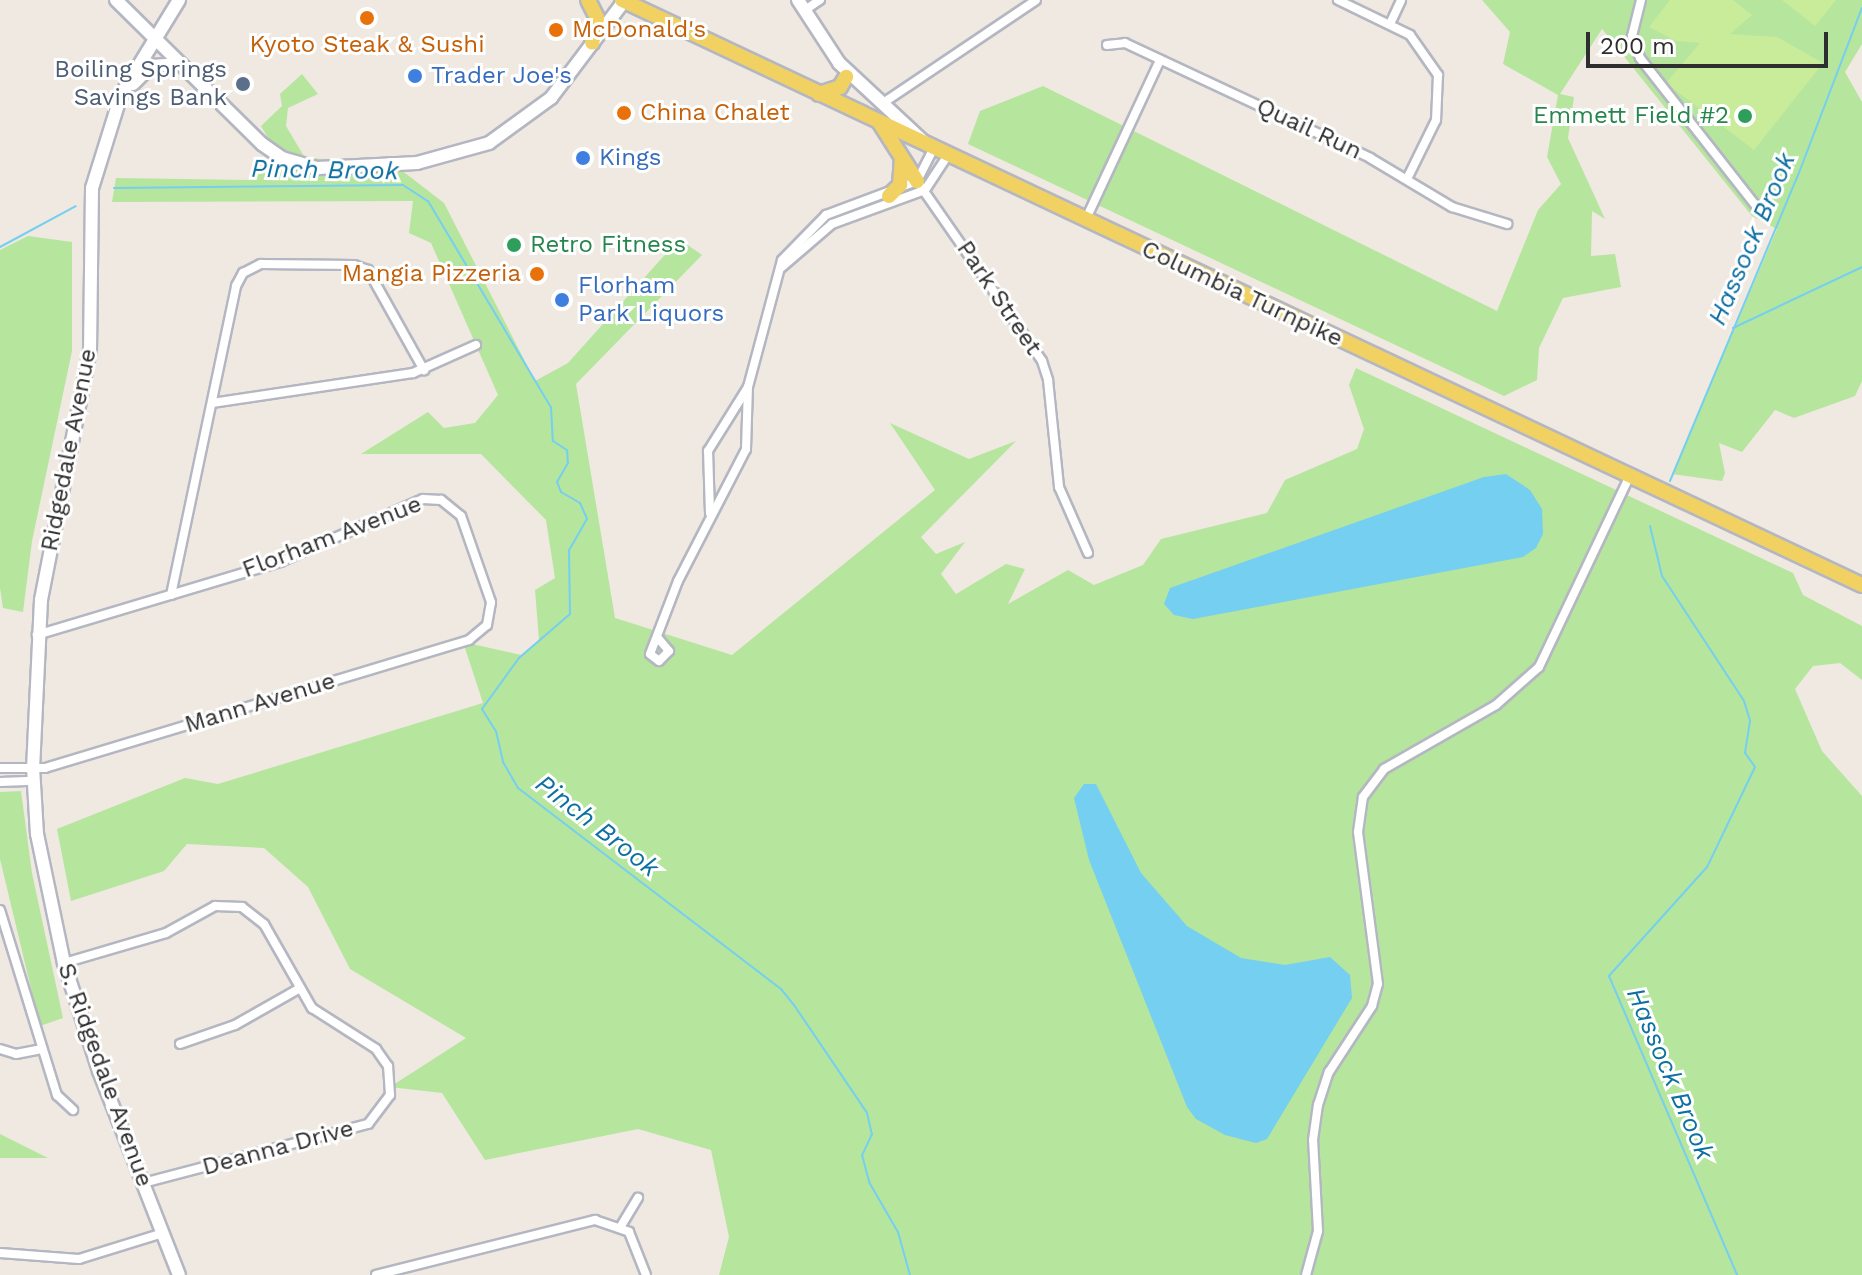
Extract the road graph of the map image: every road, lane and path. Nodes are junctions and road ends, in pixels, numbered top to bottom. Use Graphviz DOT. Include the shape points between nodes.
graph roads {
  1 [pos="116,0"];
  2 [pos="179,0"];
  3 [pos="588,0"];
  4 [pos="623,0"];
  5 [pos="820,0"];
  6 [pos="1036,0"];
  7 [pos="1338,0"];
  8 [pos="1401,0"];
  9 [pos="1641,0"];
  10 [pos="801,5"];
  11 [pos="1390,24"];
  12 [pos="155,39"];
  13 [pos="592,43"];
  14 [pos="1107,45"];
  15 [pos="1160,60"];
  16 [pos="839,63"];
  17 [pos="180,64"];
  18 [pos="846,77"];
  19 [pos="819,94"];
  20 [pos="120,98"];
  21 [pos="883,103"];
  22 [pos="880,123"];
  23 [pos="936,149"];
  24 [pos="901,155"];
  25 [pos="1407,179"];
  26 [pos="921,185"];
  27 [pos="889,196"];
  28 [pos="1759,210"];
  29 [pos="1085,221"];
  30 [pos="1507,224"];
  31 [pos="782,267"];
  32 [pos="476,345"];
  33 [pos="424,370"];
  34 [pos="748,387"];
  35 [pos="212,403"];
  36 [pos="1630,475"];
  37 [pos="709,516"];
  38 [pos="1088,553"];
  39 [pos="43,584"];
  40 [pos="1862,585"];
  41 [pos="171,595"];
  42 [pos="483,630"];
  43 [pos="37,635"];
  44 [pos="658,638"];
  45 [pos="0,768"];
  46 [pos="33,774"];
  47 [pos="0,782"];
  48 [pos="0,910"];
  49 [pos="64,963"];
  50 [pos="300,988"];
  51 [pos="180,1044"];
  52 [pos="0,1049"];
  53 [pos="41,1049"];
  54 [pos="73,1110"];
  55 [pos="143,1183"];
  56 [pos="638,1198"];
  57 [pos="621,1226"];
  58 [pos="163,1233"];
  59 [pos="0,1253"];
  60 [pos="179,1275"];
  61 [pos="376,1275"];
  62 [pos="646,1275"];
  63 [pos="1306,1275"];
  1 -- 12 [label="main road"];
  2 -- 12 [label="main road, Ridgedale Avenue"];
  3 -- 13 [label="main road" via="597,18"];
  4 -- 13 [label="main road"];
  4 -- 19 [label="main road, Columbia Turnpike"];
  5 -- 10 [label="street"];
  6 -- 21 [label="street"];
  7 -- 11 [label="street"];
  8 -- 11 [label="street"];
  9 -- 28 [label="street" via="1632,36 1640,58"];
  10 -- 16 [label="main road"];
  11 -- 25 [label="street" via="1418,42 1434,65 1440,86 1436,120"];
  12 -- 17 [label="main road"];
  12 -- 20 [label="main road, Ridgedale Avenue"];
  13 -- 17 [label="main road" via="538,111 489,143 439,160 356,167 309,167 275,154"];
  14 -- 15 [label="street, Quail Run" via="1125,43"];
  15 -- 25 [label="street, Quail Run"];
  15 -- 29 [label="street"];
  16 -- 18 [label="main road"];
  16 -- 21 [label="main road"];
  17 -- 20 [label="main road" via="151,66"];
  18 -- 19 [label="main road" via="840,87"];
  18 -- 21 [label="main road" via="869,100"];
  19 -- 22 [label="main road, Columbia Turnpike"];
  20 -- 39 [label="main road, Ridgedale Avenue" via="92,188 90,350"];
  21 -- 23 [label="main road"];
  22 -- 23 [label="main road, Columbia Turnpike"];
  22 -- 24 [label="main road"];
  23 -- 26 [label="street"];
  23 -- 26 [label="street"];
  23 -- 29 [label="main road, Columbia Turnpike"];
  24 -- 26 [label="main road"];
  24 -- 27 [label="main road" via="900,185"];
  25 -- 30 [label="street, Quail Run" via="1452,207"];
  26 -- 27 [label="street"];
  26 -- 31 [label="street" via="832,224"];
  26 -- 38 [label="street, Park Street" via="1046,371 1053,462 1067,510"];
  27 -- 31 [label="street" via="826,215 786,254"];
  29 -- 36 [label="main road, Columbia Turnpike"];
  31 -- 34 [label="street"];
  32 -- 33 [label="street"];
  33 -- 35 [label="street"];
  33 -- 35 [label="street" via="368,270 354,265 261,264 243,273 236,286"];
  34 -- 37 [label="street" via="746,449"];
  34 -- 37 [label="street" via="708,451"];
  35 -- 41 [label="street"];
  36 -- 40 [label="main road, Columbia Turnpike"];
  36 -- 63 [label="street" via="1539,667 1496,705 1384,769 1363,797 1358,832 1378,984 1372,1006 1329,1072 1318,1105 1313,1140 1318,1231"];
  37 -- 44 [label="street"];
  39 -- 43 [label="main road, S. Ridgedale Avenue"];
  41 -- 42 [label="street, Florham Avenue" via="295,557 414,501 432,499 449,504 464,521 491,602"];
  41 -- 43 [label="street, Florham Avenue"];
  42 -- 46 [label="street, Mann Avenue" via="469,640"];
  43 -- 46 [label="main road, S. Ridgedale Avenue"];
  45 -- 46 [label="street"];
  46 -- 47 [label="street"];
  46 -- 49 [label="main road, S. Ridgedale Avenue" via="37,834"];
  48 -- 53 [label="street"];
  49 -- 50 [label="street, Deanna Drive" via="166,933 212,907 230,904 251,911 264,924"];
  49 -- 55 [label="main road, S. Ridgedale Avenue"];
  50 -- 51 [label="street" via="235,1025"];
  50 -- 55 [label="street, Deanna Drive" via="318,1014 385,1059 392,1084 382,1112 360,1128"];
  52 -- 53 [label="street" via="16,1054"];
  53 -- 54 [label="street" via="57,1095"];
  55 -- 58 [label="main road, S. Ridgedale Avenue"];
  56 -- 57 [label="street"];
  57 -- 61 [label="street" via="590,1221"];
  57 -- 62 [label="street" via="635,1239"];
  58 -- 59 [label="street" via="79,1259"];
  58 -- 60 [label="main road, S. Ridgedale Avenue"];
}
